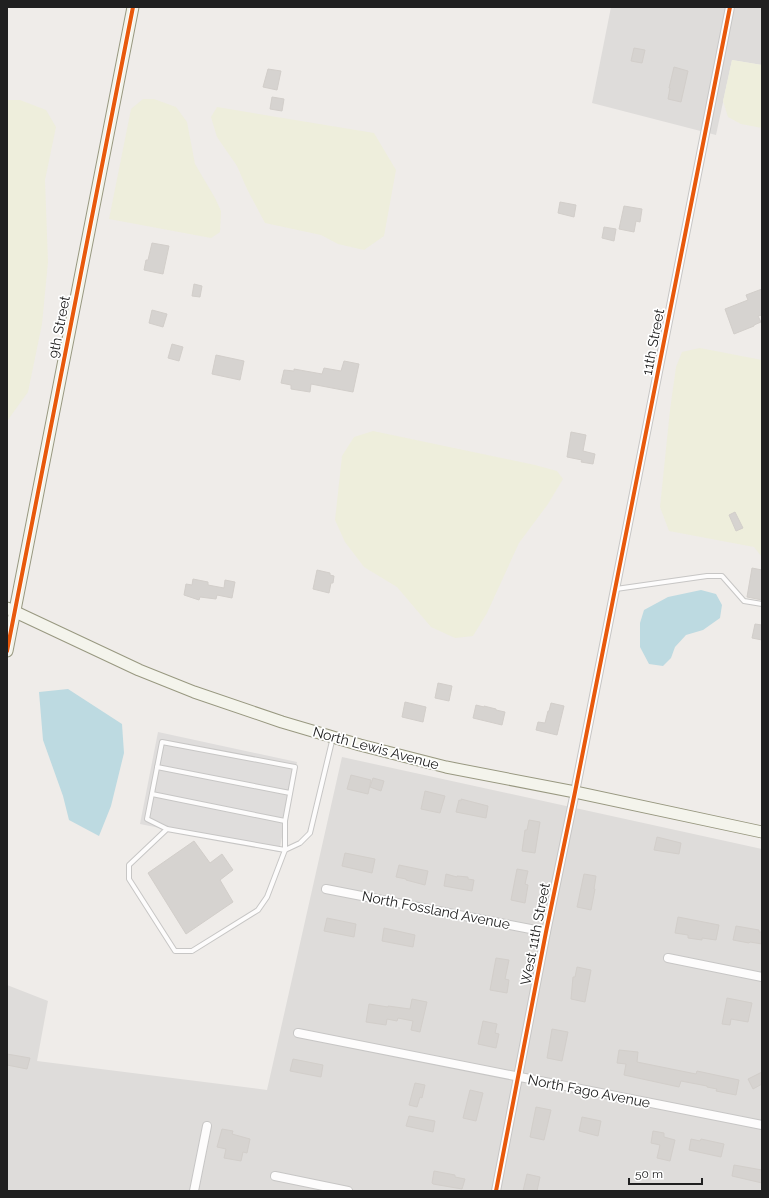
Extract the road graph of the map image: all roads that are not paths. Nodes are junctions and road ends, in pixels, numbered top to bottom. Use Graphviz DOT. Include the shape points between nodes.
graph roads {
  1 [pos="133,7"];
  2 [pos="730,7"];
  3 [pos="615,589"];
  4 [pos="762,604"];
  5 [pos="11,610"];
  6 [pos="7,651"];
  7 [pos="597,681"];
  8 [pos="333,737"];
  9 [pos="157,767"];
  10 [pos="575,792"];
  11 [pos="290,793"];
  12 [pos="152,794"];
  13 [pos="285,821"];
  14 [pos="167,829"];
  15 [pos="762,832"];
  16 [pos="285,850"];
  17 [pos="326,888"];
  18 [pos="546,932"];
  19 [pos="668,958"];
  20 [pos="762,977"];
  21 [pos="298,1033"];
  22 [pos="518,1077"];
  23 [pos="762,1125"];
  24 [pos="207,1126"];
  25 [pos="275,1176"];
  26 [pos="194,1191"];
  27 [pos="348,1191"];
  28 [pos="496,1191"];
  1 -- 5 [label="main road, 9th Street"];
  2 -- 3 [label="street, 11th Street"];
  3 -- 4 [label="lane" via="722,576 744,601"];
  3 -- 7 [label="street, 11th Street"];
  5 -- 6 [label="main road, 9th Street"];
  5 -- 8 [label="main road, North Lewis Avenue" via="139,670 194,692"];
  7 -- 10 [label="street, West 11th Street"];
  8 -- 10 [label="main road, North Lewis Avenue" via="446,767"];
  8 -- 16 [label="lane" via="310,832 300,843"];
  9 -- 11 [label="lane"];
  9 -- 11 [label="lane" via="162,742 295,767"];
  9 -- 12 [label="lane"];
  10 -- 15 [label="main road, North Lewis Avenue"];
  10 -- 18 [label="street, West 11th Street"];
  11 -- 13 [label="lane"];
  12 -- 13 [label="lane"];
  12 -- 14 [label="lane" via="147,819"];
  13 -- 16 [label="lane"];
  14 -- 16 [label="lane"];
  14 -- 16 [label="lane" via="129,866 129,879 175,952 192,951 258,910 267,897"];
  17 -- 18 [label="street, North Fossland Avenue"];
  18 -- 22 [label="street, West 11th Street"];
  19 -- 20 [label="street"];
  21 -- 22 [label="street, North Fago Avenue"];
  22 -- 23 [label="street, North Fago Avenue"];
  22 -- 28 [label="street, West 11th Street"];
  24 -- 26 [label="street"];
  25 -- 27 [label="street"];
}
